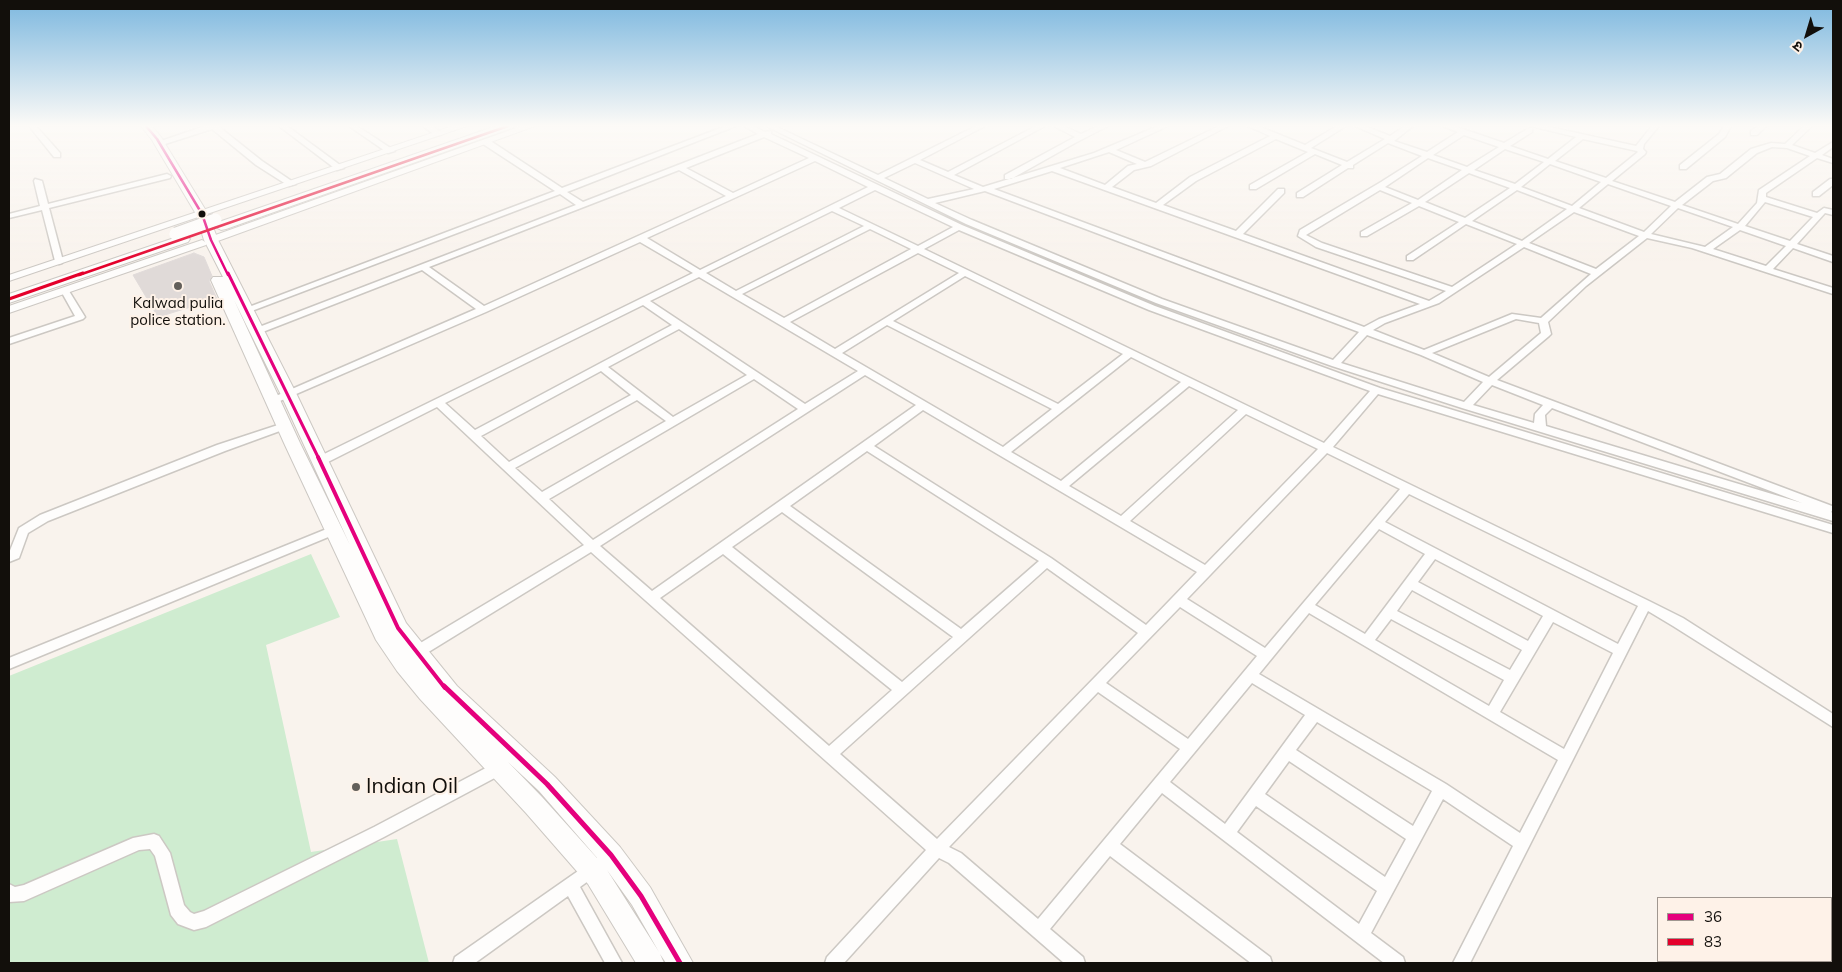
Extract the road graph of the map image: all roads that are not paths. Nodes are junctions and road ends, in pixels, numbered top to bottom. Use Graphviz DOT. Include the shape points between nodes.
graph roads {
  1 [pos="164,171"];
  2 [pos="177,171"];
  3 [pos="272,171"];
  4 [pos="330,171"];
  5 [pos="352,171"];
  6 [pos="363,171"];
  7 [pos="403,171"];
  8 [pos="530,171"];
  9 [pos="612,171"];
  10 [pos="668,171"];
  11 [pos="687,171"];
  12 [pos="787,171"];
  13 [pos="846,171"];
  14 [pos="853,171"];
  15 [pos="896,171"];
  16 [pos="943,171"];
  17 [pos="955,171"];
  18 [pos="1018,171"];
  19 [pos="1042,171"];
  20 [pos="1062,171"];
  21 [pos="1127,171"];
  22 [pos="1208,171"];
  23 [pos="1280,171"];
  24 [pos="1341,171"];
  25 [pos="1404,171"];
  26 [pos="1468,171"];
  27 [pos="1469,171"];
  28 [pos="1537,171"];
  29 [pos="1578,171"];
  30 [pos="1619,171"];
  31 [pos="1729,171"];
  32 [pos="1794,171"];
  33 [pos="950,174"];
  34 [pos="167,176"];
  35 [pos="38,181"];
  36 [pos="1607,181"];
  37 [pos="1833,181"];
  38 [pos="876,183"];
  39 [pos="292,184"];
  40 [pos="1107,187"];
  41 [pos="1253,187"];
  42 [pos="1379,187"];
  43 [pos="1515,188"];
  44 [pos="988,189"];
  45 [pos="560,191"];
  46 [pos="1281,191"];
  47 [pos="1816,194"];
  48 [pos="732,196"];
  49 [pos="1300,196"];
  50 [pos="1762,198"];
  51 [pos="927,202"];
  52 [pos="1418,203"];
  53 [pos="582,205"];
  54 [pos="1158,205"];
  55 [pos="1678,206"];
  56 [pos="46,207"];
  57 [pos="833,208"];
  58 [pos="1573,209"];
  59 [pos="1833,213"];
  60 [pos="9,216"];
  61 [pos="1818,216"];
  62 [pos="207,220"];
  63 [pos="1466,222"];
  64 [pos="871,226"];
  65 [pos="959,227"];
  66 [pos="1739,227"];
  67 [pos="1238,234"];
  68 [pos="1364,234"];
  69 [pos="1645,236"];
  70 [pos="179,237"];
  71 [pos="640,238"];
  72 [pos="207,241"];
  73 [pos="1523,244"];
  74 [pos="1791,245"];
  75 [pos="917,249"];
  76 [pos="1706,250"];
  77 [pos="1410,258"];
  78 [pos="1833,260"];
  79 [pos="59,262"];
  80 [pos="424,267"];
  81 [pos="1767,270"];
  82 [pos="966,272"];
  83 [pos="700,273"];
  84 [pos="1598,273"];
  85 [pos="9,278"];
  86 [pos="9,290"];
  87 [pos="1453,290"];
  88 [pos="65,291"];
  89 [pos="1833,291"];
  90 [pos="736,294"];
  91 [pos="9,299"];
  92 [pos="643,301"];
  93 [pos="1430,304"];
  94 [pos="9,310"];
  95 [pos="246,310"];
  96 [pos="483,310"];
  97 [pos="887,320"];
  98 [pos="1543,321"];
  99 [pos="784,322"];
  100 [pos="679,325"];
  101 [pos="1365,331"];
  102 [pos="257,332"];
  103 [pos="9,342"];
  104 [pos="836,352"];
  105 [pos="1130,353"];
  106 [pos="1424,354"];
  107 [pos="1335,364"];
  108 [pos="602,366"];
  109 [pos="1353,369"];
  110 [pos="866,370"];
  111 [pos="754,375"];
  112 [pos="1346,379"];
  113 [pos="1188,381"];
  114 [pos="1490,381"];
  115 [pos="1376,390"];
  116 [pos="638,395"];
  117 [pos="281,398"];
  118 [pos="438,402"];
  119 [pos="924,404"];
  120 [pos="1550,404"];
  121 [pos="1466,406"];
  122 [pos="805,409"];
  123 [pos="1058,409"];
  124 [pos="1245,410"];
  125 [pos="674,422"];
  126 [pos="284,426"];
  127 [pos="1542,429"];
  128 [pos="474,435"];
  129 [pos="867,446"];
  130 [pos="1325,448"];
  131 [pos="1004,452"];
  132 [pos="320,461"];
  133 [pos="508,467"];
  134 [pos="1062,486"];
  135 [pos="1407,488"];
  136 [pos="541,498"];
  137 [pos="782,506"];
  138 [pos="1833,513"];
  139 [pos="1833,517"];
  140 [pos="1122,522"];
  141 [pos="1377,523"];
  142 [pos="1833,529"];
  143 [pos="334,530"];
  144 [pos="592,546"];
  145 [pos="723,547"];
  146 [pos="1433,552"];
  147 [pos="9,558"];
  148 [pos="1046,561"];
  149 [pos="1205,571"];
  150 [pos="1410,583"];
  151 [pos="651,598"];
  152 [pos="1178,599"];
  153 [pos="1645,604"];
  154 [pos="1307,606"];
  155 [pos="1389,612"];
  156 [pos="1550,615"];
  157 [pos="1147,632"];
  158 [pos="962,637"];
  159 [pos="1367,642"];
  160 [pos="1530,648"];
  161 [pos="417,652"];
  162 [pos="1622,652"];
  163 [pos="1266,655"];
  164 [pos="9,664"];
  165 [pos="1250,675"];
  166 [pos="1513,678"];
  167 [pos="1098,685"];
  168 [pos="902,690"];
  169 [pos="1315,714"];
  170 [pos="1491,714"];
  171 [pos="1833,720"];
  172 [pos="487,741"];
  173 [pos="1189,748"];
  174 [pos="1287,752"];
  175 [pos="829,754"];
  176 [pos="1567,758"];
  177 [pos="499,768"];
  178 [pos="1160,783"];
  179 [pos="1441,789"];
  180 [pos="1255,796"];
  181 [pos="1227,834"];
  182 [pos="1415,836"];
  183 [pos="1523,844"];
  184 [pos="1109,846"];
  185 [pos="937,849"];
  186 [pos="612,855"];
  187 [pos="592,869"];
  188 [pos="571,886"];
  189 [pos="1387,888"];
  190 [pos="9,892"];
  191 [pos="1039,930"];
  192 [pos="1361,936"];
  193 [pos="461,963"];
  194 [pos="614,963"];
  195 [pos="651,963"];
  196 [pos="680,963"];
  197 [pos="833,963"];
  198 [pos="1077,963"];
  199 [pos="1264,963"];
  200 [pos="1397,963"];
  201 [pos="1461,963"];
  1 -- 34 [label="main road"];
  2 -- 62 [label="main road"];
  3 -- 39 [label="street"];
  4 -- 39 [label="street"];
  5 -- 62 [label="highway"];
  6 -- 62 [label="highway"];
  7 -- 72 [label="street"];
  8 -- 45 [label="street"];
  9 -- 45 [label="street"];
  10 -- 53 [label="street"];
  11 -- 48 [label="street"];
  12 -- 48 [label="street"];
  13 -- 38 [label="street"];
  14 -- 38 [label="street"];
  15 -- 38 [label="street"];
  16 -- 33 [label="street"];
  17 -- 33 [label="street"];
  18 -- 44 [label="street"];
  19 -- 44 [label="street"];
  20 -- 40 [label="street"];
  21 -- 40 [label="street"];
  22 -- 54 [label="street"];
  23 -- 41 [label="street"];
  24 -- 49 [label="street"];
  25 -- 42 [label="street"];
  26 -- 52 [label="street"];
  27 -- 43 [label="street"];
  28 -- 43 [label="street"];
  29 -- 36 [label="street"];
  30 -- 36 [label="street"];
  31 -- 55 [label="street" via="1710,179"];
  32 -- 50 [label="street" via="1762,192"];
  33 -- 44 [label="street"];
  34 -- 56 [label="street"];
  34 -- 62 [label="main road"];
  35 -- 56 [label="street"];
  36 -- 55 [label="street"];
  36 -- 58 [label="street"];
  37 -- 47 [label="street"];
  38 -- 51 [label="street"];
  38 -- 57 [label="street"];
  38 -- 65 [label="street"];
  39 -- 62 [label="street"];
  40 -- 54 [label="street"];
  42 -- 52 [label="street"];
  42 -- 87 [label="street" via="1303,232 1302,236"];
  43 -- 58 [label="street"];
  43 -- 63 [label="street"];
  44 -- 51 [label="street"];
  44 -- 101 [label="street"];
  45 -- 53 [label="street"];
  45 -- 95 [label="street"];
  46 -- 67 [label="street"];
  48 -- 71 [label="street"];
  50 -- 61 [label="street"];
  50 -- 66 [label="street"];
  51 -- 107 [label="street" via="1159,301"];
  52 -- 63 [label="street"];
  52 -- 68 [label="street"];
  53 -- 80 [label="street"];
  54 -- 67 [label="street"];
  55 -- 66 [label="street"];
  55 -- 69 [label="street" via="1664,215"];
  56 -- 60 [label="street"];
  56 -- 79 [label="street"];
  57 -- 64 [label="street"];
  57 -- 83 [label="street"];
  58 -- 69 [label="street"];
  58 -- 73 [label="street"];
  59 -- 61 [label="street" via="1824,210"];
  61 -- 74 [label="street"];
  62 -- 70 [label="highway"];
  62 -- 72 [label="main road"];
  62 -- 79 [label="street"];
  63 -- 73 [label="street"];
  63 -- 77 [label="street"];
  64 -- 75 [label="street"];
  64 -- 90 [label="street"];
  65 -- 75 [label="street"];
  65 -- 112 [label="street" via="1152,308"];
  66 -- 74 [label="street"];
  66 -- 76 [label="street"];
  67 -- 93 [label="street"];
  69 -- 76 [label="street"];
  69 -- 84 [label="street"];
  70 -- 86 [label="highway"];
  70 -- 91 [label="highway"];
  71 -- 83 [label="street"];
  71 -- 96 [label="street"];
  72 -- 88 [label="street"];
  72 -- 95 [label="main road"];
  72 -- 117 [label="main road"];
  73 -- 84 [label="street"];
  73 -- 87 [label="street"];
  74 -- 78 [label="street"];
  74 -- 81 [label="street"];
  75 -- 82 [label="street"];
  75 -- 99 [label="street"];
  76 -- 81 [label="street"];
  79 -- 85 [label="street"];
  80 -- 96 [label="street"];
  80 -- 102 [label="street"];
  81 -- 89 [label="street"];
  82 -- 97 [label="street"];
  82 -- 105 [label="street"];
  83 -- 90 [label="street"];
  83 -- 92 [label="street"];
  84 -- 98 [label="street"];
  87 -- 93 [label="street"];
  88 -- 94 [label="street"];
  88 -- 103 [label="street" via="80,317"];
  90 -- 99 [label="street"];
  92 -- 100 [label="street"];
  92 -- 118 [label="street"];
  93 -- 101 [label="street" via="1382,321"];
  95 -- 102 [label="main road"];
  96 -- 117 [label="street"];
  97 -- 104 [label="street"];
  97 -- 123 [label="street"];
  98 -- 106 [label="street" via="1515,316"];
  98 -- 114 [label="street" via="1546,334"];
  99 -- 104 [label="street"];
  100 -- 108 [label="street"];
  100 -- 111 [label="street"];
  101 -- 106 [label="street"];
  101 -- 107 [label="street"];
  102 -- 117 [label="main road"];
  104 -- 110 [label="street"];
  105 -- 113 [label="street"];
  105 -- 123 [label="street"];
  106 -- 114 [label="street"];
  107 -- 109 [label="street"];
  108 -- 116 [label="street"];
  108 -- 128 [label="street"];
  109 -- 112 [label="street"];
  109 -- 121 [label="street"];
  110 -- 119 [label="street"];
  110 -- 122 [label="street"];
  111 -- 122 [label="street"];
  111 -- 125 [label="street"];
  112 -- 115 [label="street"];
  113 -- 124 [label="street"];
  113 -- 134 [label="street"];
  114 -- 120 [label="street"];
  114 -- 121 [label="street"];
  115 -- 130 [label="street"];
  115 -- 142 [label="street"];
  116 -- 125 [label="street"];
  116 -- 133 [label="street"];
  117 -- 126 [label="main road"];
  117 -- 132 [label="main road"];
  118 -- 128 [label="street"];
  118 -- 132 [label="street"];
  119 -- 129 [label="street"];
  119 -- 131 [label="street"];
  120 -- 127 [label="street" via="1540,414"];
  120 -- 138 [label="street"];
  121 -- 127 [label="street"];
  122 -- 144 [label="street"];
  123 -- 131 [label="street"];
  124 -- 130 [label="street"];
  124 -- 140 [label="street"];
  125 -- 136 [label="street"];
  126 -- 143 [label="main road"];
  126 -- 147 [label="street" via="44,518 23,531 15,554"];
  127 -- 139 [label="street"];
  128 -- 133 [label="street"];
  129 -- 137 [label="street"];
  129 -- 148 [label="street"];
  130 -- 135 [label="street"];
  130 -- 149 [label="street"];
  131 -- 134 [label="street"];
  132 -- 161 [label="main road" via="398,628"];
  133 -- 136 [label="street"];
  134 -- 140 [label="street"];
  135 -- 141 [label="street"];
  135 -- 153 [label="street"];
  136 -- 144 [label="street"];
  137 -- 145 [label="street"];
  137 -- 158 [label="street"];
  140 -- 149 [label="street"];
  141 -- 146 [label="street"];
  141 -- 154 [label="street"];
  143 -- 164 [label="street"];
  143 -- 172 [label="main road" via="383,634 404,665 428,693"];
  144 -- 151 [label="street"];
  144 -- 161 [label="street"];
  145 -- 151 [label="street"];
  145 -- 168 [label="street"];
  146 -- 150 [label="street"];
  146 -- 156 [label="street"];
  148 -- 157 [label="street"];
  148 -- 158 [label="street"];
  149 -- 152 [label="street"];
  150 -- 155 [label="street"];
  150 -- 160 [label="street"];
  151 -- 175 [label="street"];
  152 -- 157 [label="street"];
  152 -- 163 [label="street"];
  153 -- 162 [label="street"];
  153 -- 171 [label="street"];
  154 -- 159 [label="street"];
  154 -- 163 [label="street"];
  155 -- 159 [label="street"];
  155 -- 166 [label="street"];
  156 -- 160 [label="street"];
  156 -- 162 [label="street"];
  157 -- 167 [label="street"];
  158 -- 168 [label="street"];
  159 -- 170 [label="street"];
  160 -- 166 [label="street"];
  161 -- 172 [label="main road"];
  162 -- 176 [label="street"];
  163 -- 165 [label="street"];
  165 -- 169 [label="street"];
  165 -- 173 [label="street"];
  166 -- 170 [label="street"];
  167 -- 173 [label="street"];
  167 -- 185 [label="street"];
  168 -- 175 [label="street"];
  169 -- 174 [label="street"];
  169 -- 179 [label="street"];
  170 -- 176 [label="street"];
  172 -- 177 [label="main road"];
  172 -- 186 [label="main road" via="547,784"];
  173 -- 178 [label="street"];
  174 -- 180 [label="street"];
  174 -- 182 [label="street"];
  175 -- 185 [label="street"];
  176 -- 183 [label="street"];
  177 -- 187 [label="main road"];
  177 -- 190 [label="street" via="206,919 194,922 184,918 177,908 162,853 154,841 138,843 24,893"];
  178 -- 181 [label="street"];
  178 -- 184 [label="street"];
  179 -- 182 [label="street"];
  179 -- 183 [label="street"];
  180 -- 181 [label="street"];
  180 -- 189 [label="street"];
  181 -- 192 [label="street"];
  182 -- 189 [label="street"];
  183 -- 201 [label="street"];
  184 -- 191 [label="street"];
  184 -- 199 [label="street"];
  185 -- 191 [label="street" via="955,858"];
  185 -- 197 [label="street"];
  186 -- 187 [label="street"];
  186 -- 196 [label="main road" via="641,896"];
  187 -- 188 [label="street"];
  187 -- 195 [label="main road"];
  188 -- 193 [label="street"];
  188 -- 194 [label="street"];
  189 -- 192 [label="street"];
  191 -- 198 [label="street"];
  192 -- 200 [label="street"];
}
